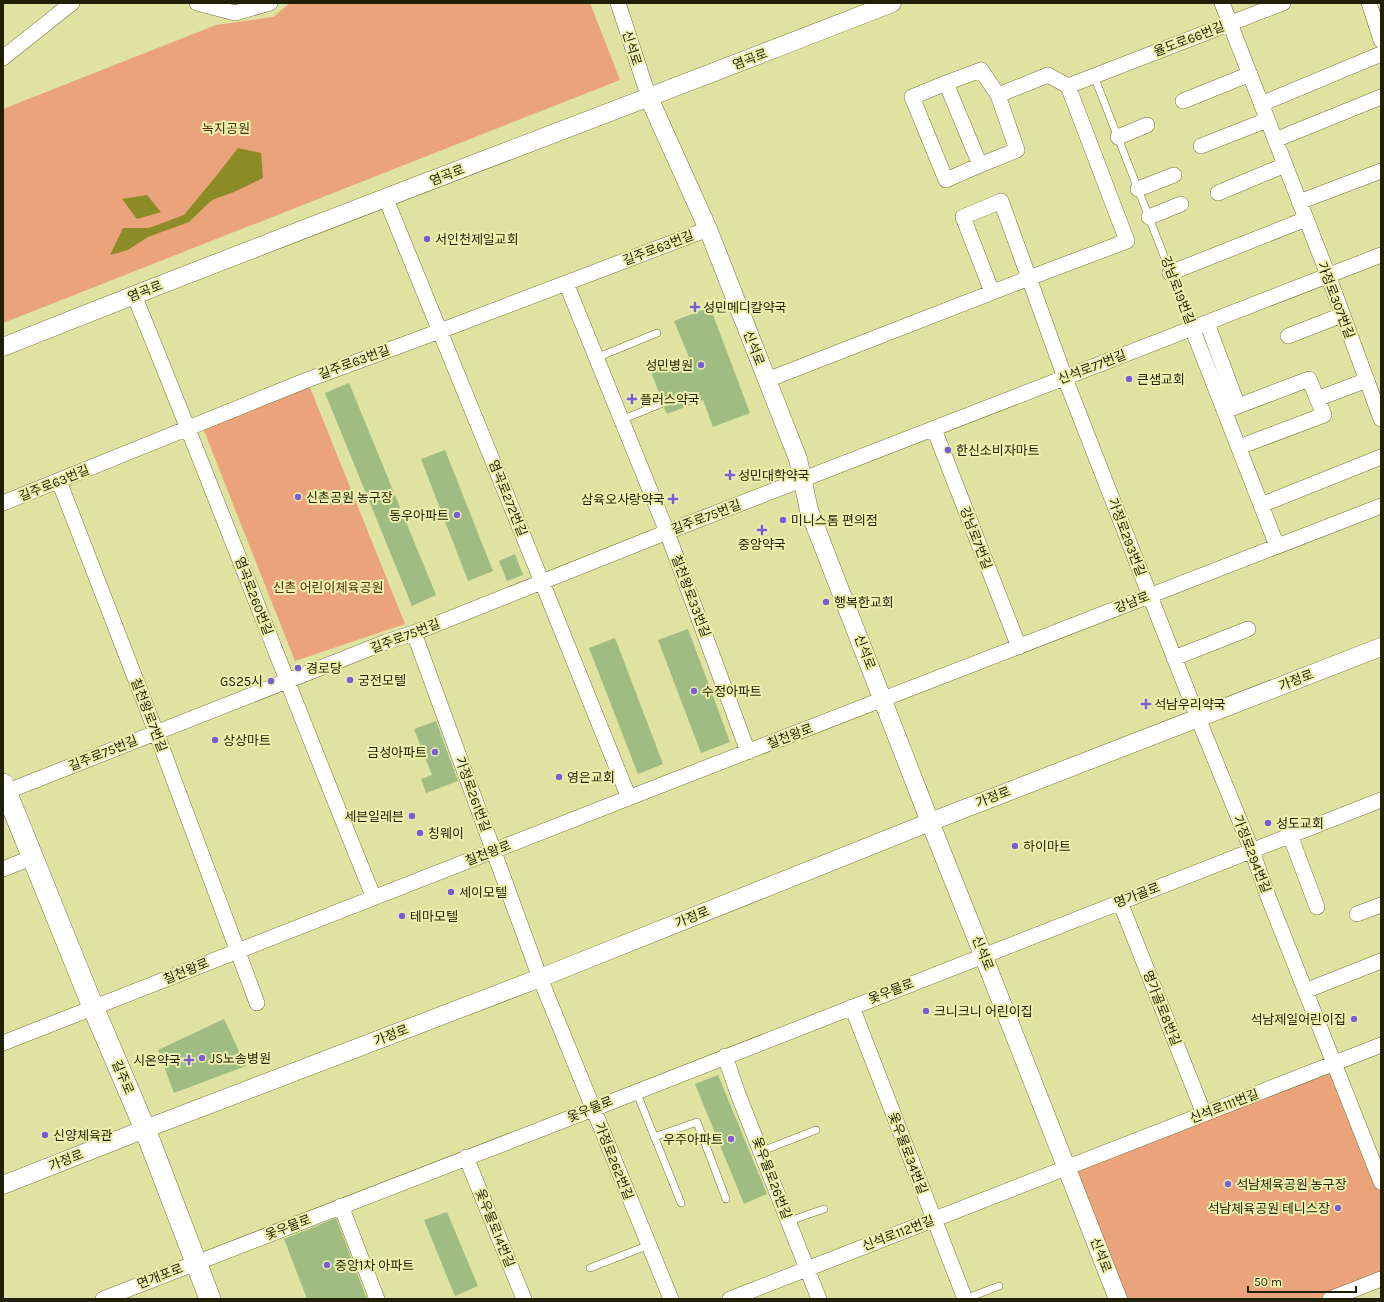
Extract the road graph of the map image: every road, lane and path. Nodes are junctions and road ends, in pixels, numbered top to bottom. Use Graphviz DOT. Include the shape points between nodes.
graph roads {
  1 [pos="72,3"];
  2 [pos="197,3"];
  3 [pos="270,3"];
  4 [pos="618,3"];
  5 [pos="892,3"];
  6 [pos="1222,3"];
  7 [pos="1283,3"];
  8 [pos="1369,3"];
  9 [pos="863,8"];
  10 [pos="1230,23"];
  11 [pos="1380,34"];
  12 [pos="1381,54"];
  13 [pos="3,58"];
  14 [pos="1250,74"];
  15 [pos="1094,76"];
  16 [pos="946,83"];
  17 [pos="1068,86"];
  18 [pos="998,95"];
  19 [pos="649,98"];
  20 [pos="1381,98"];
  21 [pos="1183,101"];
  22 [pos="1261,104"];
  23 [pos="1267,120"];
  24 [pos="1147,125"];
  25 [pos="1118,137"];
  26 [pos="1275,140"];
  27 [pos="1201,146"];
  28 [pos="980,165"];
  29 [pos="1285,165"];
  30 [pos="1381,171"];
  31 [pos="1174,175"];
  32 [pos="1138,189"];
  33 [pos="1218,193"];
  34 [pos="386,199"];
  35 [pos="1299,202"];
  36 [pos="1181,204"];
  37 [pos="1149,218"];
  38 [pos="1306,219"];
  39 [pos="708,229"];
  40 [pos="1381,255"];
  41 [pos="1170,273"];
  42 [pos="1328,276"];
  43 [pos="1029,278"];
  44 [pos="566,283"];
  45 [pos="992,292"];
  46 [pos="134,294"];
  47 [pos="1342,315"];
  48 [pos="1207,323"];
  49 [pos="1192,328"];
  50 [pos="440,331"];
  51 [pos="657,333"];
  52 [pos="1288,336"];
  53 [pos="3,347"];
  54 [pos="596,358"];
  55 [pos="1066,378"];
  56 [pos="767,380"];
  57 [pos="1367,380"];
  58 [pos="1317,399"];
  59 [pos="663,404"];
  60 [pos="1231,408"];
  61 [pos="1381,419"];
  62 [pos="621,420"];
  63 [pos="189,428"];
  64 [pos="934,429"];
  65 [pos="1247,444"];
  66 [pos="1381,457"];
  67 [pos="803,480"];
  68 [pos="59,481"];
  69 [pos="3,503"];
  70 [pos="1261,505"];
  71 [pos="1381,506"];
  72 [pos="667,532"];
  73 [pos="1277,546"];
  74 [pos="542,582"];
  75 [pos="1150,596"];
  76 [pos="1248,629"];
  77 [pos="414,633"];
  78 [pos="1019,647"];
  79 [pos="1381,648"];
  80 [pos="1174,658"];
  81 [pos="287,681"];
  82 [pos="884,699"];
  83 [pos="1198,718"];
  84 [pos="156,732"];
  85 [pos="748,752"];
  86 [pos="4,789"];
  87 [pos="629,798"];
  88 [pos="1381,801"];
  89 [pos="930,822"];
  90 [pos="1290,835"];
  91 [pos="494,851"];
  92 [pos="1252,851"];
  93 [pos="32,857"];
  94 [pos="3,869"];
  95 [pos="374,898"];
  96 [pos="1120,902"];
  97 [pos="1381,905"];
  98 [pos="1317,907"];
  99 [pos="1357,914"];
  100 [pos="237,951"];
  101 [pos="984,955"];
  102 [pos="1381,961"];
  103 [pos="540,978"];
  104 [pos="1306,991"];
  105 [pos="257,1003"];
  106 [pos="852,1006"];
  107 [pos="93,1008"];
  108 [pos="3,1042"];
  109 [pos="1381,1045"];
  110 [pos="725,1056"];
  111 [pos="1334,1064"];
  112 [pos="636,1091"];
  113 [pos="593,1109"];
  114 [pos="1204,1114"];
  115 [pos="145,1129"];
  116 [pos="816,1130"];
  117 [pos="654,1137"];
  118 [pos="762,1151"];
  119 [pos="466,1157"];
  120 [pos="1066,1168"];
  121 [pos="1381,1182"];
  122 [pos="3,1185"];
  123 [pos="726,1199"];
  124 [pos="681,1203"];
  125 [pos="341,1206"];
  126 [pos="824,1209"];
  127 [pos="934,1219"];
  128 [pos="789,1221"];
  129 [pos="649,1245"];
  130 [pos="196,1263"];
  131 [pos="590,1268"];
  132 [pos="807,1268"];
  133 [pos="1381,1279"];
  134 [pos="999,1286"];
  135 [pos="103,1299"];
  136 [pos="198,1299"];
  137 [pos="210,1299"];
  138 [pos="227,1299"];
  139 [pos="377,1299"];
  140 [pos="524,1299"];
  141 [pos="671,1299"];
  142 [pos="730,1299"];
  143 [pos="819,1299"];
  144 [pos="965,1299"];
  145 [pos="1118,1299"];
  146 [pos="1330,1299"];
  1 -- 13 [label="street"];
  2 -- 3 [label="street" via="235,13"];
  4 -- 19 [label="street, 신석로"];
  5 -- 9 [label="street, 염곡로"];
  6 -- 10 [label="street, 가정로307번길"];
  7 -- 10 [label="street, 율도로66번길"];
  8 -- 11 [label="street"];
  9 -- 19 [label="street, 염곡로"];
  10 -- 14 [label="street, 가정로307번길"];
  10 -- 15 [label="street, 율도로66번길"];
  12 -- 22 [label="street"];
  14 -- 21 [label="street"];
  14 -- 22 [label="street, 가정로307번길"];
  15 -- 17 [label="street, 율도로66번길"];
  15 -- 25 [label="lane, 강남로19번길"];
  16 -- 18 [label="street" via="981,70"];
  16 -- 28 [label="street"];
  16 -- 28 [label="street" via="912,97 946,180"];
  17 -- 18 [label="street" via="1048,75"];
  17 -- 43 [label="street" via="1127,241"];
  18 -- 28 [label="street" via="1017,150"];
  19 -- 34 [label="street, 염곡로"];
  19 -- 39 [label="street, 신석로"];
  20 -- 26 [label="street"];
  22 -- 23 [label="street, 가정로307번길"];
  23 -- 26 [label="street, 가정로307번길"];
  23 -- 27 [label="street"];
  24 -- 25 [label="street"];
  25 -- 32 [label="lane, 강남로19번길"];
  26 -- 29 [label="street, 가정로307번길"];
  29 -- 33 [label="street"];
  29 -- 35 [label="street, 가정로307번길"];
  30 -- 35 [label="street"];
  31 -- 32 [label="street"];
  32 -- 37 [label="lane, 강남로19번길"];
  34 -- 46 [label="street, 염곡로"];
  34 -- 50 [label="street, 염곡로272번길"];
  35 -- 38 [label="street, 가정로307번길"];
  36 -- 37 [label="street"];
  37 -- 41 [label="lane, 강남로19번길"];
  38 -- 41 [label="street"];
  38 -- 42 [label="street, 가정로307번길"];
  39 -- 44 [label="street, 길주로63번길"];
  39 -- 56 [label="street, 신석로"];
  40 -- 42 [label="street, 신석로77번길"];
  41 -- 49 [label="lane, 강남로19번길"];
  42 -- 47 [label="street, 가정로307번길"];
  42 -- 48 [label="street, 신석로77번길"];
  43 -- 45 [label="street"];
  43 -- 45 [label="street, 가정로293번길" via="1001,201 963,217"];
  43 -- 55 [label="street, 가정로293번길"];
  44 -- 50 [label="street, 길주로63번길"];
  44 -- 54 [label="street, 칠천왕로33번길"];
  45 -- 56 [label="street"];
  46 -- 53 [label="street, 염곡로"];
  46 -- 63 [label="street, 염곡로260번길"];
  47 -- 52 [label="street"];
  47 -- 57 [label="street, 가정로307번길"];
  48 -- 49 [label="street, 신석로77번길"];
  48 -- 60 [label="street"];
  49 -- 55 [label="street, 신석로77번길"];
  49 -- 60 [label="street, 강남로19번길"];
  50 -- 63 [label="street, 길주로63번길" via="307,380"];
  50 -- 74 [label="street, 염곡로272번길"];
  51 -- 54 [label="lane"];
  54 -- 62 [label="street, 칠천왕로33번길"];
  55 -- 64 [label="street, 신석로77번길"];
  55 -- 75 [label="street, 가정로293번길"];
  56 -- 67 [label="street, 신석로" via="798,459"];
  57 -- 58 [label="street"];
  57 -- 61 [label="street, 가정로307번길"];
  58 -- 60 [label="street" via="1309,378"];
  58 -- 65 [label="street" via="1324,415"];
  59 -- 62 [label="lane"];
  60 -- 70 [label="street, 강남로19번길"];
  62 -- 72 [label="street, 칠천왕로33번길"];
  63 -- 68 [label="street, 길주로63번길"];
  63 -- 81 [label="street, 염곡로260번길"];
  64 -- 67 [label="street, 신석로77번길"];
  64 -- 78 [label="street, 강남로7번길"];
  66 -- 70 [label="street"];
  67 -- 72 [label="street, 길주로75번길"];
  67 -- 82 [label="street, 신석로" via="810,510"];
  68 -- 69 [label="street, 길주로63번길"];
  68 -- 84 [label="street, 칠천왕로7번길"];
  70 -- 73 [label="street, 강남로19번길"];
  71 -- 73 [label="street, 강남로"];
  72 -- 74 [label="street, 길주로75번길"];
  72 -- 85 [label="street, 칠천왕로33번길"];
  73 -- 75 [label="street, 강남로"];
  74 -- 77 [label="street, 길주로75번길"];
  74 -- 87 [label="street, 염곡로272번길"];
  75 -- 78 [label="street, 강남로"];
  75 -- 80 [label="street, 가정로293번길"];
  76 -- 80 [label="street"];
  77 -- 81 [label="street, 길주로75번길"];
  77 -- 91 [label="street, 가정로261번길"];
  78 -- 82 [label="street, 강남로"];
  79 -- 83 [label="street, 가정로"];
  80 -- 83 [label="street, 가정로293번길"];
  81 -- 84 [label="street, 길주로75번길"];
  81 -- 95 [label="street, 염곡로260번길"];
  82 -- 85 [label="street, 칠천왕로"];
  82 -- 89 [label="street, 신석로"];
  83 -- 89 [label="street, 가정로"];
  83 -- 92 [label="street, 가정로294번길"];
  84 -- 86 [label="street, 길주로75번길"];
  84 -- 100 [label="street, 칠천왕로7번길"];
  85 -- 87 [label="street, 칠천왕로"];
  86 -- 93 [label="main road, 길주로"];
  87 -- 91 [label="street, 칠천왕로"];
  88 -- 90 [label="street, 명가골로"];
  89 -- 101 [label="street, 신석로"];
  89 -- 103 [label="street, 가정로"];
  90 -- 92 [label="street, 명가골로"];
  90 -- 98 [label="street"];
  91 -- 95 [label="street, 칠천왕로"];
  91 -- 103 [label="street, 가정로261번길"];
  92 -- 96 [label="street, 명가골로"];
  92 -- 104 [label="street, 가정로294번길"];
  93 -- 94 [label="street"];
  93 -- 107 [label="main road, 길주로"];
  95 -- 100 [label="street, 칠천왕로"];
  96 -- 101 [label="street, 명가골로"];
  96 -- 114 [label="street, 명가골로8번길"];
  97 -- 99 [label="street"];
  100 -- 105 [label="street, 칠천왕로7번길"];
  100 -- 107 [label="street, 칠천왕로"];
  101 -- 106 [label="street, 옻우물로"];
  101 -- 120 [label="street, 신석로"];
  102 -- 104 [label="street"];
  103 -- 113 [label="street, 가정로262번길"];
  103 -- 115 [label="street, 가정로"];
  104 -- 111 [label="street, 가정로294번길"];
  106 -- 110 [label="street, 옻우물로"];
  106 -- 127 [label="street, 옻우물로34번길"];
  107 -- 108 [label="street, 칠천왕로"];
  107 -- 115 [label="main road, 길주로"];
  109 -- 111 [label="street, 신석로111번길"];
  110 -- 112 [label="street, 옻우물로"];
  110 -- 118 [label="street, 옻우물로26번길"];
  111 -- 114 [label="street, 신석로111번길"];
  111 -- 121 [label="street, 가정로294번길"];
  112 -- 113 [label="street, 옻우물로"];
  112 -- 117 [label="lane"];
  113 -- 119 [label="street, 옻우물로"];
  113 -- 129 [label="street, 가정로262번길"];
  114 -- 120 [label="street, 신석로111번길"];
  115 -- 122 [label="street, 가정로"];
  115 -- 130 [label="main road, 길주로"];
  116 -- 118 [label="lane"];
  117 -- 123 [label="lane" via="697,1122"];
  117 -- 124 [label="lane"];
  118 -- 128 [label="street, 옻우물로26번길"];
  119 -- 125 [label="street, 옻우물로"];
  119 -- 140 [label="street, 옻우물로14번길"];
  120 -- 127 [label="street, 신석로112번길"];
  120 -- 145 [label="street, 신석로"];
  125 -- 130 [label="street, 옻우물로"];
  125 -- 139 [label="street"];
  126 -- 128 [label="lane"];
  127 -- 132 [label="street, 신석로112번길"];
  127 -- 144 [label="street, 옻우물로34번길"];
  128 -- 132 [label="street, 옻우물로26번길"];
  129 -- 131 [label="lane"];
  129 -- 141 [label="street, 가정로262번길"];
  130 -- 135 [label="street, 면개포로"];
  130 -- 136 [label="main road"];
  130 -- 137 [label="main road, 길주로"];
  130 -- 138 [label="main road"];
  132 -- 142 [label="street, 신석로112번길"];
  132 -- 143 [label="street, 옻우물로26번길"];
  133 -- 146 [label="street"];
  134 -- 144 [label="lane"];
}
